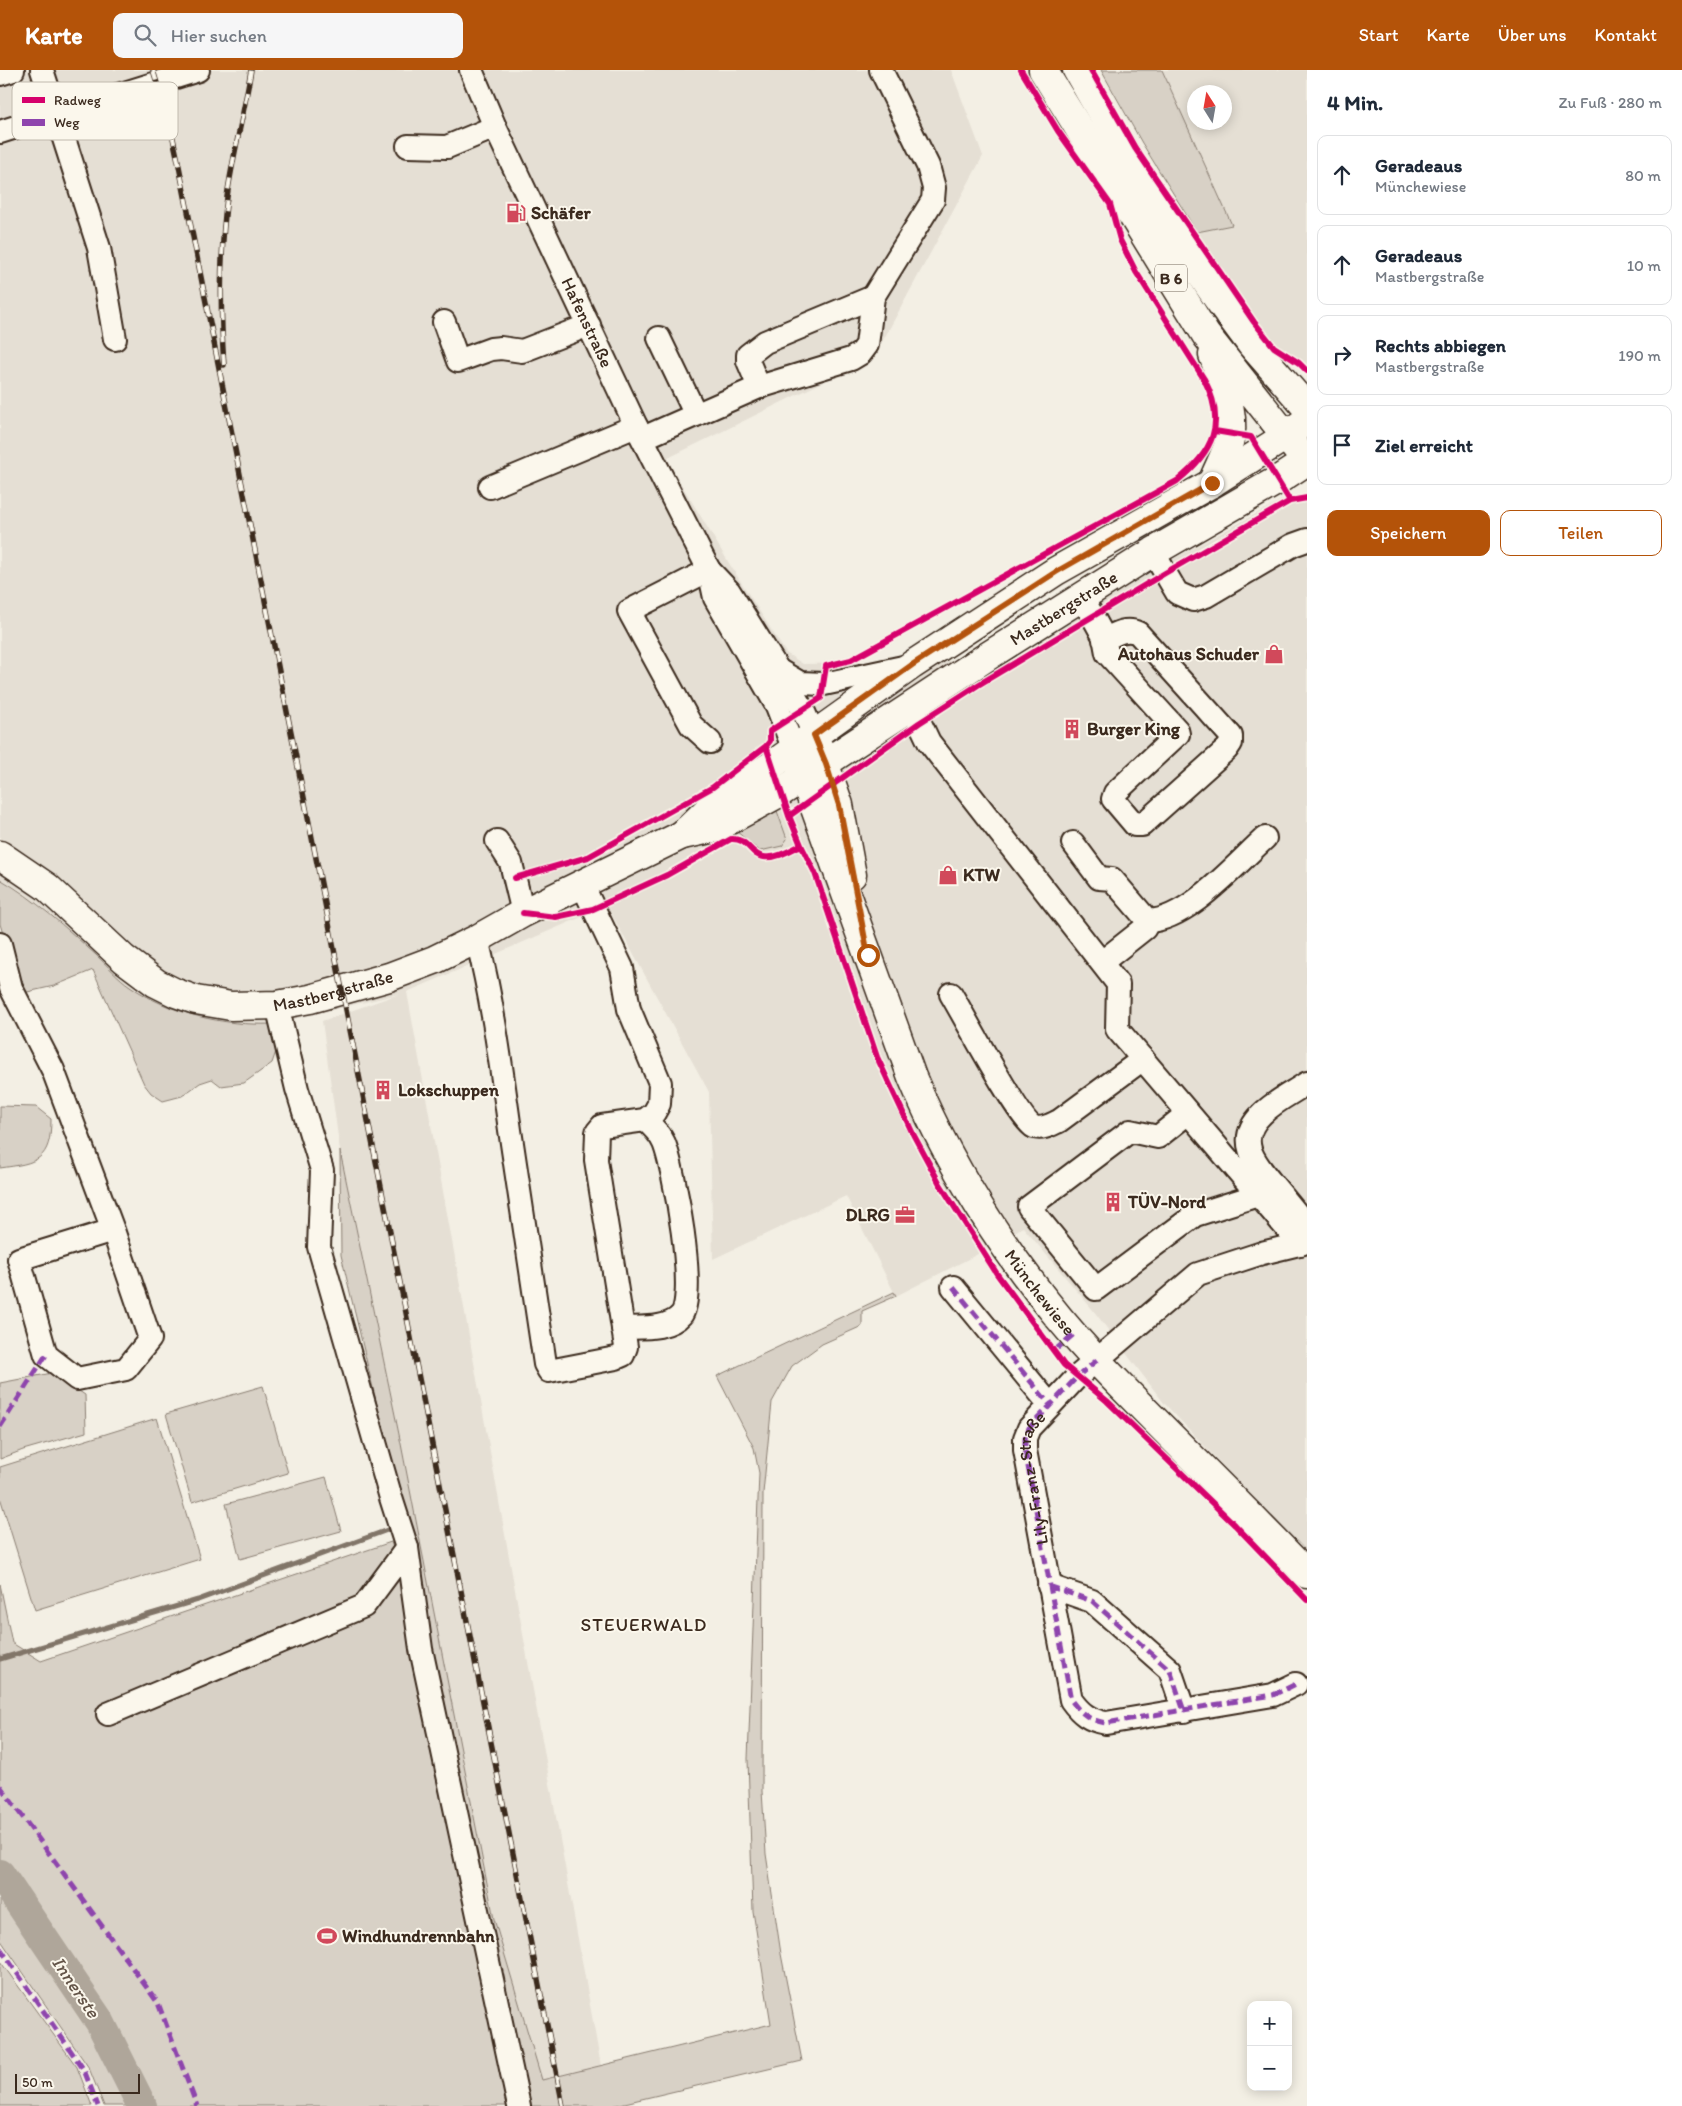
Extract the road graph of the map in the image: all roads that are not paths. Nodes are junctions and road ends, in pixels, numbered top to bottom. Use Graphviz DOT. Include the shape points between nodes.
graph roads {
  1 [pos="13,70"];
  2 [pos="42,70"];
  3 [pos="198,70"];
  4 [pos="471,70"];
  5 [pos="882,70"];
  6 [pos="1043,70"];
  7 [pos="1077,70"];
  8 [pos="0,74"];
  9 [pos="46,82"];
  10 [pos="159,82"];
  11 [pos="495,127"];
  12 [pos="12,128"];
  13 [pos="0,132"];
  14 [pos="64,140"];
  15 [pos="408,146"];
  16 [pos="873,296"];
  17 [pos="444,322"];
  18 [pos="589,325"];
  19 [pos="1206,335"];
  20 [pos="659,338"];
  21 [pos="116,339"];
  22 [pos="1266,361"];
  23 [pos="1307,377"];
  24 [pos="759,387"];
  25 [pos="1307,408"];
  26 [pos="696,414"];
  27 [pos="1297,428"];
  28 [pos="640,432"];
  29 [pos="1307,461"];
  30 [pos="1212,483"];
  31 [pos="490,487"];
  32 [pos="1307,540"];
  33 [pos="1153,552"];
  34 [pos="709,570"];
  35 [pos="1082,597"];
  36 [pos="1104,640"];
  37 [pos="912,665"];
  38 [pos="777,669"];
  39 [pos="912,706"];
  40 [pos="710,742"];
  41 [pos="804,742"];
  42 [pos="815,771"];
  43 [pos="682,835"];
  44 [pos="1265,838"];
  45 [pos="497,841"];
  46 [pos="1073,843"];
  47 [pos="0,855"];
  48 [pos="582,884"];
  49 [pos="523,913"];
  50 [pos="1148,921"];
  51 [pos="478,939"];
  52 [pos="0,944"];
  53 [pos="1102,962"];
  54 [pos="952,994"];
  55 [pos="277,1005"];
  56 [pos="1143,1059"];
  57 [pos="1307,1084"];
  58 [pos="1188,1113"];
  59 [pos="645,1120"];
  60 [pos="1258,1195"];
  61 [pos="113,1230"];
  62 [pos="1305,1237"];
  63 [pos="953,1286"];
  64 [pos="623,1328"];
  65 [pos="1097,1360"];
  66 [pos="1050,1405"];
  67 [pos="407,1548"];
  68 [pos="1307,1574"];
  69 [pos="1049,1586"];
  70 [pos="1296,1684"];
  71 [pos="1184,1711"];
  72 [pos="108,1714"];
  73 [pos="519,2106"];
  1 -- 8 [label="street"];
  2 -- 9 [label="street"];
  3 -- 10 [label="street"];
  4 -- 11 [label="street, Hafenstraße"];
  5 -- 16 [label="street" via="928,166 934,188 930,208"];
  6 -- 19 [label="main road, B 6"];
  7 -- 22 [label="main road, B 6" via="1157,209 1217,298"];
  11 -- 15 [label="street" via="447,147"];
  11 -- 18 [label="street, Hafenstraße"];
  12 -- 13 [label="street"];
  14 -- 21 [label="street" via="99,248"];
  16 -- 24 [label="street" via="867,345 860,353 851,359"];
  16 -- 24 [label="street" via="755,348 748,355 748,361"];
  17 -- 18 [label="street" via="458,361 491,349 522,351"];
  18 -- 28 [label="street, Hafenstraße"];
  19 -- 27 [label="main road, B 6"];
  19 -- 30 [label="main road" via="1230,402 1228,447"];
  20 -- 26 [label="street"];
  22 -- 23 [label="main road" via="1292,375"];
  22 -- 25 [label="main road, B 6"];
  24 -- 26 [label="street"];
  26 -- 28 [label="street"];
  27 -- 29 [label="main road, B 6"];
  27 -- 30 [label="main road, Mastbergstraße"];
  28 -- 31 [label="street"];
  28 -- 34 [label="street, Hafenstraße"];
  29 -- 33 [label="main road, Mastbergstraße"];
  30 -- 37 [label="main road, Mastbergstraße" via="1056,572"];
  32 -- 33 [label="street" via="1206,596 1193,600 1177,592"];
  33 -- 35 [label="main road, Mastbergstraße"];
  34 -- 38 [label="street, Hafenstraße" via="729,590"];
  34 -- 40 [label="street" via="629,611 691,725"];
  34 -- 41 [label="street, Hafenstraße" via="715,598 777,706"];
  35 -- 36 [label="street"];
  35 -- 39 [label="main road, Mastbergstraße"];
  36 -- 36 [label="street" via="1106,653 1178,734 1115,793 1113,799 1135,825 1142,825 1227,749 1231,736 1138,633 1119,632"];
  37 -- 38 [label="street, Hafenstraße" via="824,684 800,683"];
  37 -- 41 [label="main road, Mastbergstraße"];
  38 -- 41 [label="street, Hafenstraße" via="803,710"];
  39 -- 42 [label="main road, Mastbergstraße"];
  39 -- 53 [label="street" via="929,742"];
  41 -- 42 [label="main road"];
  41 -- 43 [label="main road, Mastbergstraße" via="713,805"];
  42 -- 43 [label="main road, Mastbergstraße" via="715,828"];
  42 -- 65 [label="main road, Münchewiese" via="839,805 866,948 912,1077 944,1146 1005,1245 1054,1311"];
  43 -- 48 [label="main road, Mastbergstraße"];
  44 -- 50 [label="street" via="1185,910 1166,919"];
  45 -- 49 [label="street" via="511,863"];
  46 -- 50 [label="street" via="1099,878 1112,879"];
  47 -- 55 [label="main road, Mastbergstraße" via="47,887 124,959 176,993 231,1006"];
  48 -- 49 [label="main road, Mastbergstraße"];
  48 -- 59 [label="street" via="622,968 629,1009 660,1083 659,1104"];
  49 -- 51 [label="main road, Mastbergstraße"];
  50 -- 53 [label="street" via="1145,928"];
  51 -- 55 [label="main road, Mastbergstraße" via="389,977"];
  51 -- 64 [label="street" via="502,1065 545,1364 549,1371 623,1356 626,1347"];
  52 -- 61 [label="street" via="11,988 53,1070"];
  53 -- 56 [label="street" via="1118,984 1117,1029"];
  54 -- 56 [label="street" via="1014,1103 1036,1128 1044,1128 1059,1120"];
  55 -- 67 [label="street" via="297,1089 322,1170 319,1247"];
  56 -- 58 [label="street"];
  57 -- 62 [label="street" via="1261,1115 1254,1123 1249,1138 1254,1161"];
  58 -- 60 [label="street"];
  58 -- 60 [label="street" via="1158,1137 1130,1131 1029,1207 1096,1289 1195,1216"];
  59 -- 64 [label="street" via="602,1126 596,1136 596,1160"];
  59 -- 64 [label="street" via="663,1141 669,1156 686,1251 688,1301 674,1322"];
  60 -- 62 [label="street"];
  61 -- 61 [label="street" via="150,1339 126,1369 77,1379 46,1355 19,1259"];
  62 -- 65 [label="street, Lily-Franz-Straße" via="1198,1274"];
  63 -- 66 [label="street, Lily-Franz-Straße"];
  65 -- 66 [label="street, Lily-Franz-Straße"];
  65 -- 68 [label="main road, Münchewiese"];
  66 -- 69 [label="street, Lily-Franz-Straße" via="1029,1428 1025,1438"];
  67 -- 72 [label="street" via="364,1606"];
  67 -- 73 [label="street" via="421,1649"];
  69 -- 71 [label="street" via="1092,1601 1170,1670"];
  69 -- 71 [label="street, Lily-Franz-Straße" via="1071,1700 1079,1712 1092,1720 1106,1723"];
  70 -- 71 [label="street, Lily-Franz-Straße" via="1273,1695"];
}
